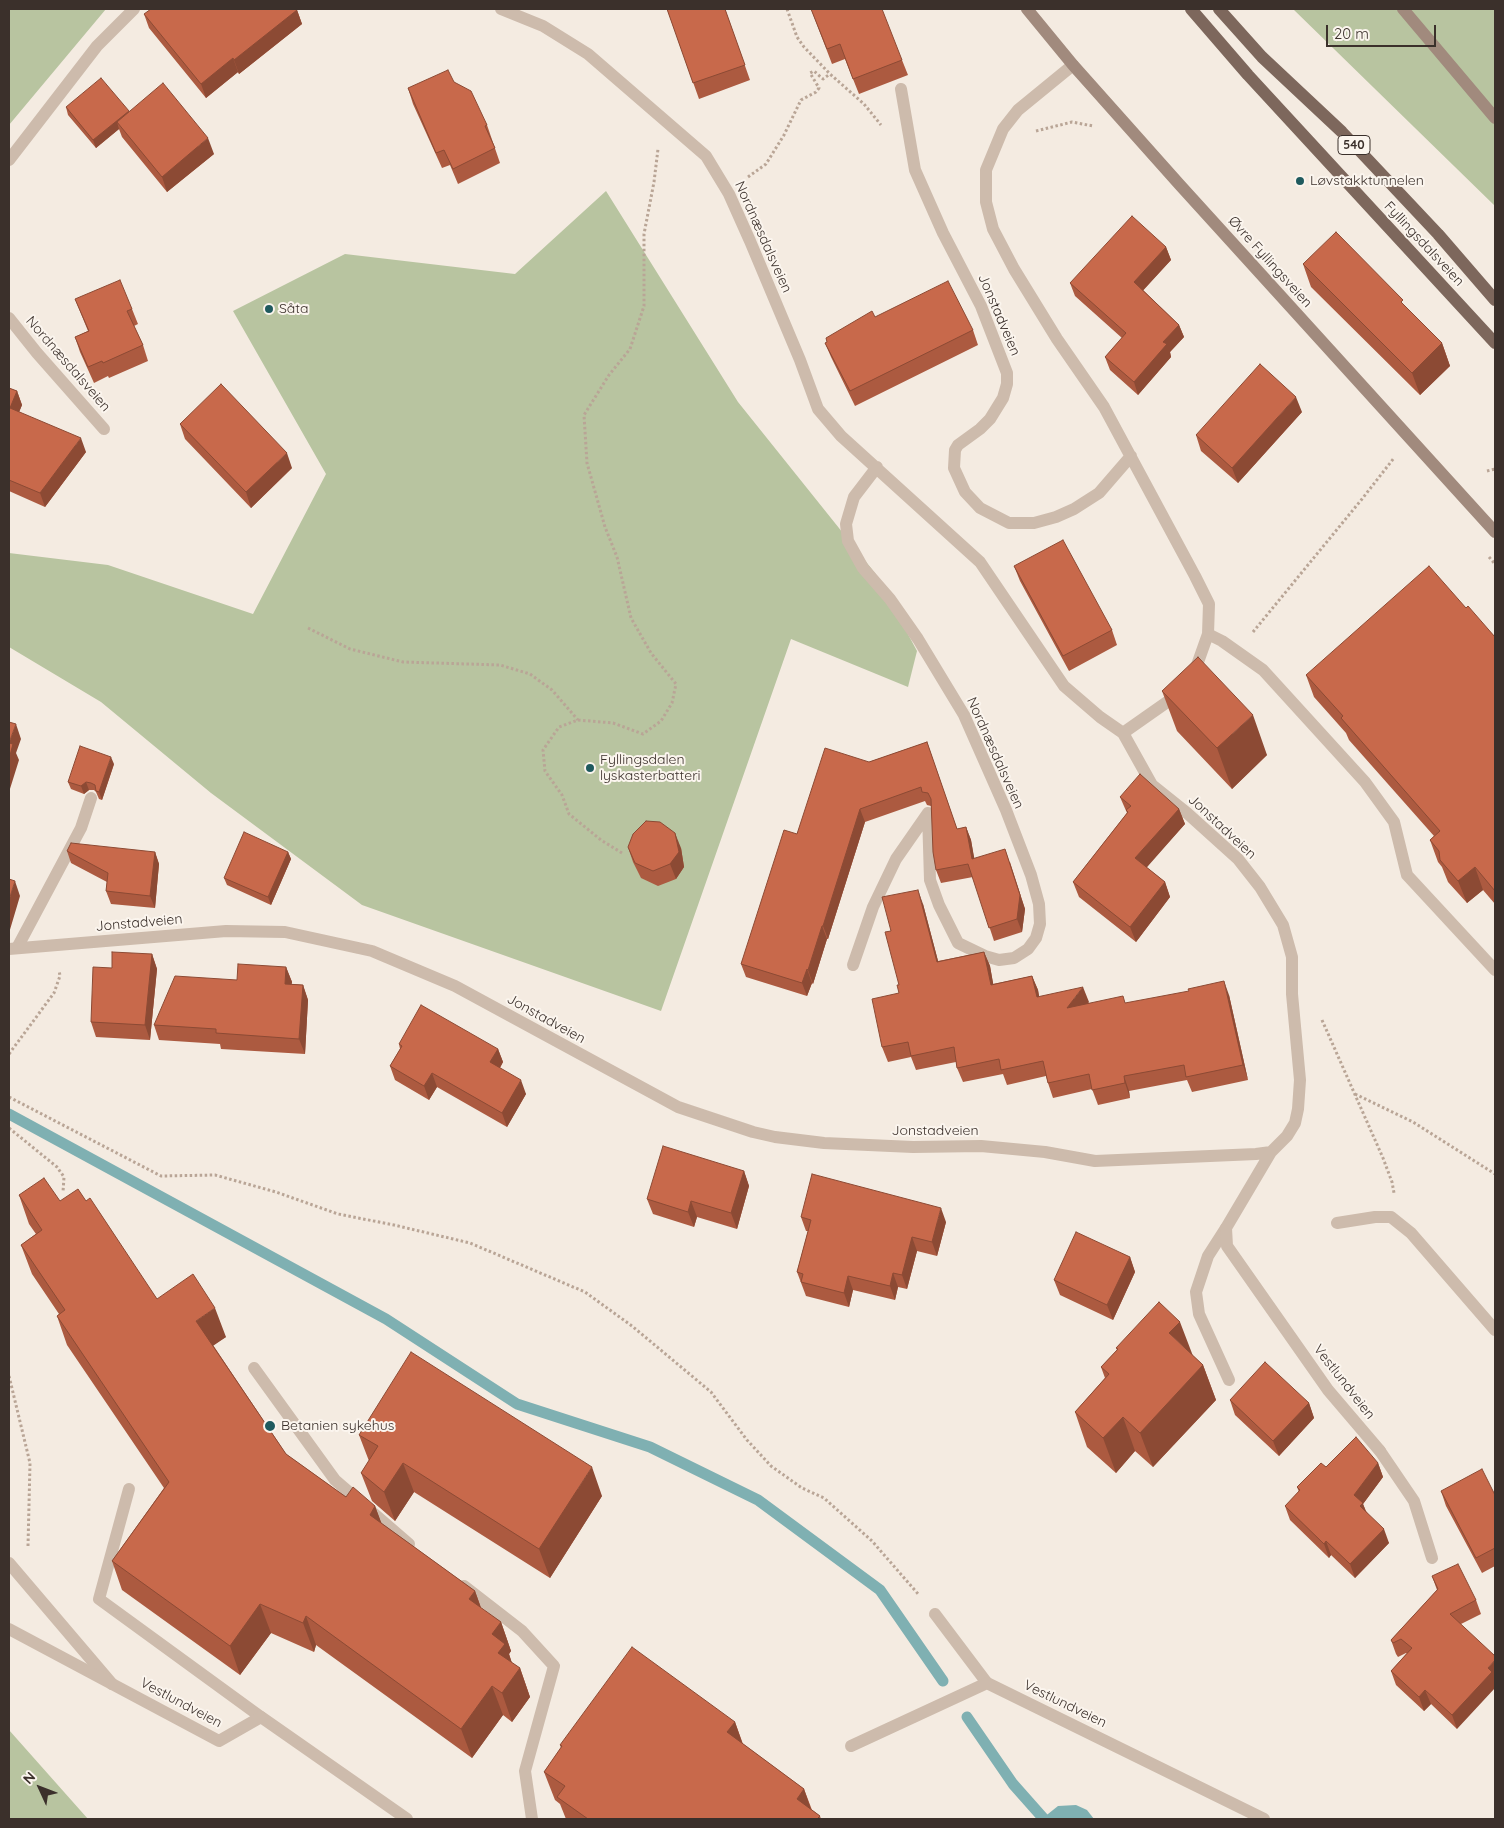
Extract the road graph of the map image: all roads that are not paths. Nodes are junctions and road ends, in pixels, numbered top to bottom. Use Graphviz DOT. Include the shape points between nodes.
graph roads {
  1 [pos="134,9"];
  2 [pos="501,9"];
  3 [pos="1027,9"];
  4 [pos="1191,9"];
  5 [pos="1219,9"];
  6 [pos="1403,9"];
  7 [pos="1073,65"];
  8 [pos="901,89"];
  9 [pos="1495,118"];
  10 [pos="9,160"];
  11 [pos="1495,300"];
  12 [pos="9,318"];
  13 [pos="1495,344"];
  14 [pos="104,429"];
  15 [pos="1131,456"];
  16 [pos="877,467"];
  17 [pos="1495,532"];
  18 [pos="1208,634"];
  19 [pos="1123,733"];
  20 [pos="92,798"];
  21 [pos="13,949"];
  22 [pos="852,965"];
  23 [pos="1495,970"];
  24 [pos="1271,1152"];
  25 [pos="1337,1223"];
  26 [pos="1226,1228"];
  27 [pos="1495,1330"];
  28 [pos="254,1368"];
  29 [pos="1229,1380"];
  30 [pos="129,1489"];
  31 [pos="421,1553"];
  32 [pos="1432,1558"];
  33 [pos="9,1563"];
  34 [pos="452,1577"];
  35 [pos="935,1614"];
  36 [pos="9,1628"];
  37 [pos="987,1683"];
  38 [pos="112,1684"];
  39 [pos="261,1717"];
  40 [pos="851,1746"];
  41 [pos="407,1819"];
  42 [pos="532,1819"];
  43 [pos="1264,1819"];
  1 -- 10 [label="street" via="98,46"];
  2 -- 16 [label="street, Nordnæsdalsveien" via="543,26 588,54 706,156 727,191 750,241 818,409 841,436"];
  3 -- 7 [label="main road, Øvre Fyllingsveien"];
  4 -- 13 [label="main road, Fyllingsdalsveien / 540"];
  5 -- 11 [label="main road, Fyllingsdalsveien / 540" via="1262,57 1342,132"];
  6 -- 9 [label="main road"];
  7 -- 15 [label="street" via="1018,110 1003,129 986,170 986,202 993,228 1014,269 1104,407"];
  7 -- 17 [label="main road, Øvre Fyllingsveien"];
  8 -- 15 [label="street, Jonstadveien" via="914,170 982,306 1007,373 1004,398 990,419 955,450 954,468 965,492 980,508 1010,523 1034,522 1074,510 1099,493"];
  12 -- 14 [label="street, Nordnæsdalsveien"];
  15 -- 18 [label="street" via="1209,604"];
  16 -- 19 [label="street, Nordnæsdalsveien" via="980,562 1064,686"];
  16 -- 22 [label="street, Nordnæsdalsveien" via="854,497 846,524 848,541 863,568 918,638 964,715 1006,810 1030,875 1039,904 1040,924 1028,949 1014,958 999,960 958,943 930,880 928,813 896,859 873,907"];
  18 -- 19 [label="street" via="1197,665 1170,700"];
  18 -- 23 [label="street" via="1262,670 1365,782 1394,822 1407,875"];
  19 -- 24 [label="street, Jonstadveien" via="1152,785 1238,859 1284,925 1292,957 1300,1080 1295,1123"];
  20 -- 21 [label="street, Jonstadveien" via="80,828"];
  21 -- 24 [label="street, Jonstadveien" via="226,931 285,932 372,951 455,986 678,1107 775,1137 913,1148 981,1146 1095,1161"];
  24 -- 26 [label="street"];
  25 -- 27 [label="street" via="1391,1217 1411,1233"];
  26 -- 29 [label="street" via="1208,1256 1196,1292 1199,1314"];
  26 -- 32 [label="street, Vestlundveien" via="1227,1246 1328,1390 1380,1451 1414,1501"];
  28 -- 31 [label="street" via="335,1480"];
  30 -- 39 [label="street" via="99,1599"];
  33 -- 38 [label="street"];
  34 -- 42 [label="street" via="522,1631 554,1666 525,1771"];
  35 -- 37 [label="street"];
  36 -- 38 [label="street, Vestlundveien"];
  37 -- 40 [label="street"];
  37 -- 43 [label="street, Vestlundveien"];
  38 -- 39 [label="street, Vestlundveien" via="219,1741"];
  39 -- 41 [label="street"];
}
